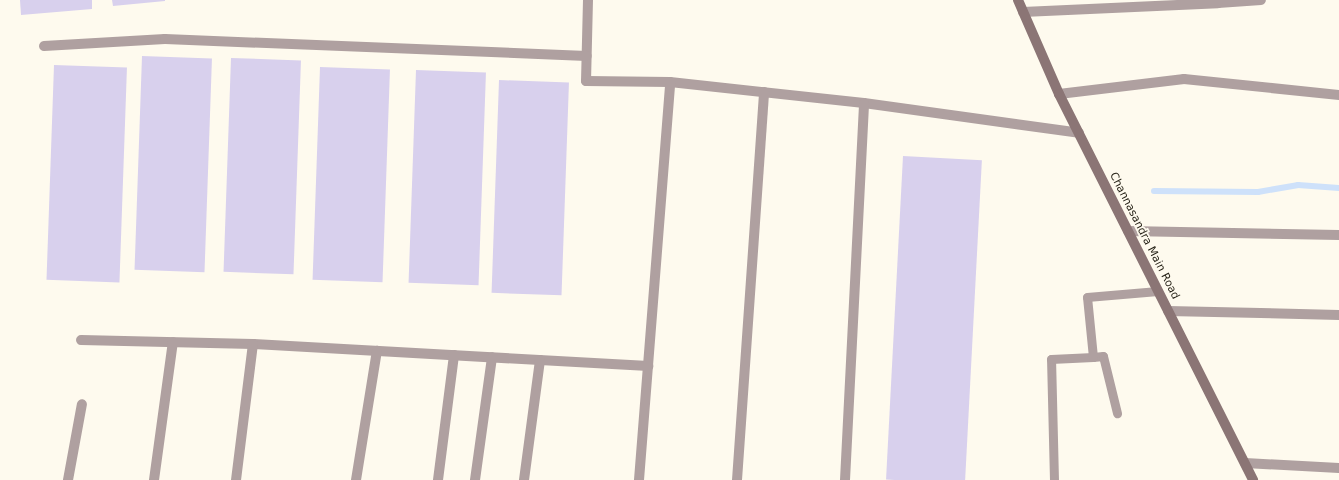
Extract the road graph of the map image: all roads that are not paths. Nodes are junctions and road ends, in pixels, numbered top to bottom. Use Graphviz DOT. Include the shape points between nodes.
graph roads {
  1 [pos="588,0"];
  2 [pos="1018,0"];
  3 [pos="1261,0"];
  4 [pos="1218,2"];
  5 [pos="1023,12"];
  6 [pos="44,46"];
  7 [pos="587,56"];
  8 [pos="670,82"];
  9 [pos="764,92"];
  10 [pos="1059,94"];
  11 [pos="1339,95"];
  12 [pos="864,103"];
  13 [pos="1079,133"];
  14 [pos="1128,231"];
  15 [pos="1339,235"];
  16 [pos="1158,291"];
  17 [pos="1168,311"];
  18 [pos="1339,315"];
  19 [pos="81,340"];
  20 [pos="173,342"];
  21 [pos="253,344"];
  22 [pos="377,351"];
  23 [pos="454,355"];
  24 [pos="492,357"];
  25 [pos="1093,357"];
  26 [pos="540,360"];
  27 [pos="648,366"];
  28 [pos="82,404"];
  29 [pos="1117,413"];
  30 [pos="1245,463"];
  31 [pos="1339,468"];
  32 [pos="68,480"];
  33 [pos="154,480"];
  34 [pos="236,480"];
  35 [pos="356,480"];
  36 [pos="438,480"];
  37 [pos="475,480"];
  38 [pos="524,480"];
  39 [pos="639,480"];
  40 [pos="737,480"];
  41 [pos="845,480"];
  42 [pos="1054,480"];
  43 [pos="1253,480"];
  1 -- 7 [label="street"];
  2 -- 5 [label="street, Channasandra Main Road"];
  3 -- 4 [label="street"];
  4 -- 5 [label="street"];
  5 -- 10 [label="street, Channasandra Main Road"];
  6 -- 7 [label="street" via="165,39"];
  7 -- 8 [label="street" via="586,80"];
  8 -- 9 [label="street"];
  8 -- 27 [label="street"];
  9 -- 12 [label="street"];
  9 -- 40 [label="street"];
  10 -- 11 [label="street" via="1184,79"];
  10 -- 13 [label="street, Channasandra Main Road"];
  12 -- 13 [label="street"];
  12 -- 41 [label="street"];
  13 -- 14 [label="street, Channasandra Main Road"];
  14 -- 15 [label="street"];
  14 -- 16 [label="street, Channasandra Main Road"];
  16 -- 17 [label="street, Channasandra Main Road"];
  16 -- 25 [label="lane" via="1087,297"];
  17 -- 18 [label="street"];
  17 -- 30 [label="street, Channasandra Main Road"];
  19 -- 20 [label="street"];
  20 -- 21 [label="street"];
  20 -- 33 [label="street"];
  21 -- 22 [label="street"];
  21 -- 34 [label="street"];
  22 -- 23 [label="street"];
  22 -- 35 [label="street"];
  23 -- 24 [label="street"];
  23 -- 36 [label="street"];
  24 -- 26 [label="street"];
  24 -- 37 [label="street"];
  25 -- 29 [label="lane" via="1103,356"];
  25 -- 42 [label="lane" via="1051,359"];
  26 -- 27 [label="street"];
  26 -- 38 [label="street"];
  27 -- 39 [label="street"];
  28 -- 32 [label="street"];
  30 -- 31 [label="street"];
  30 -- 43 [label="street, Channasandra Main Road"];
}
